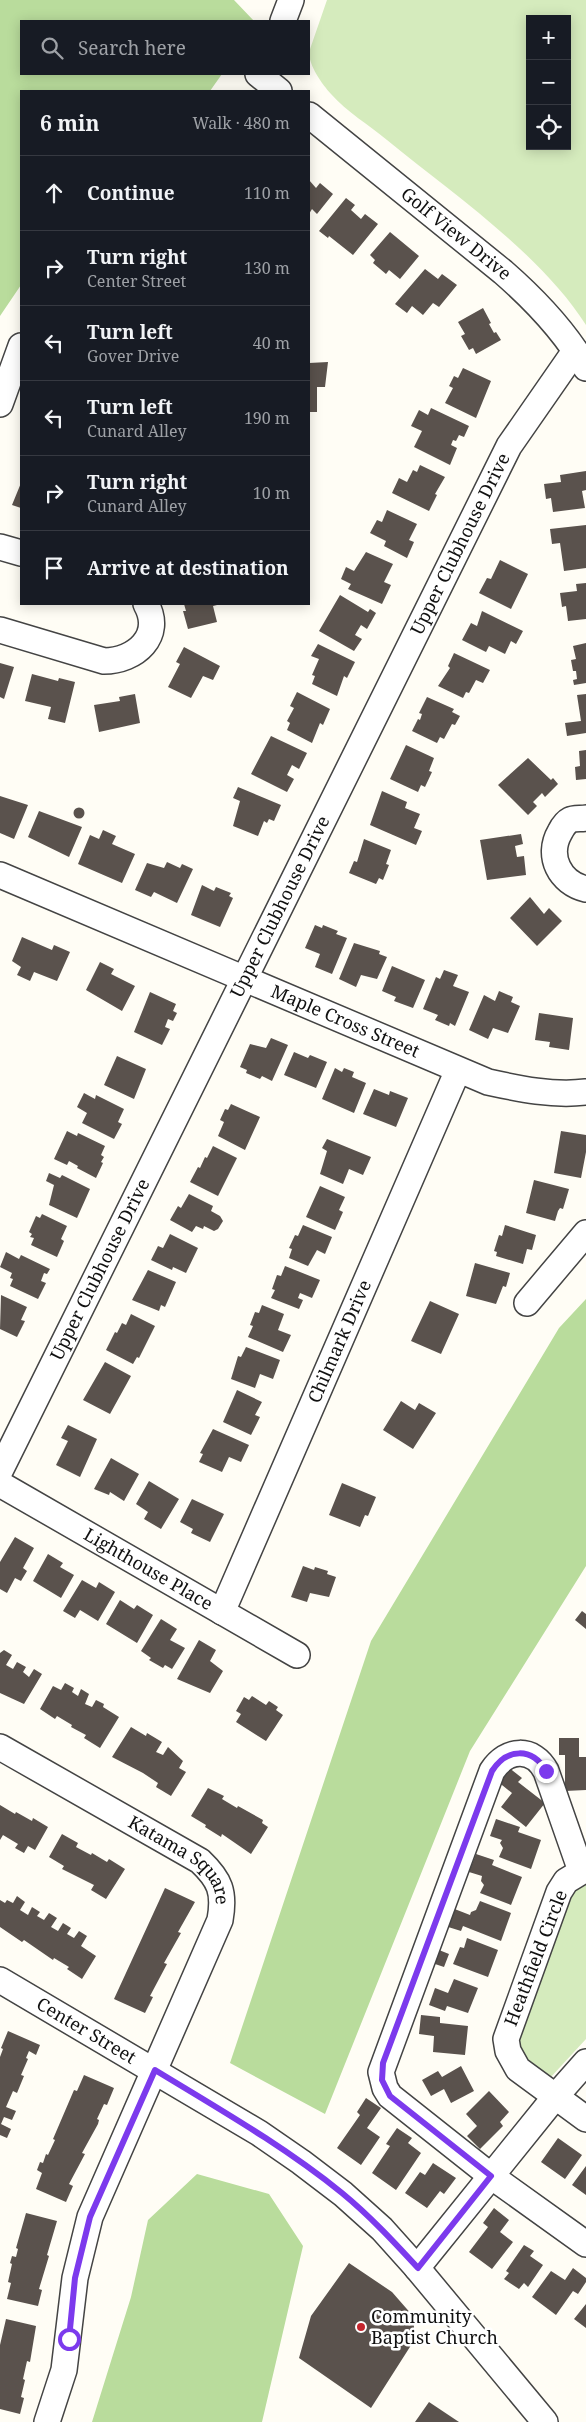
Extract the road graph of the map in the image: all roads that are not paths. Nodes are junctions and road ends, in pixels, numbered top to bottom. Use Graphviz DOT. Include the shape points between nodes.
graph roads {
  1 [pos="291,0"];
  2 [pos="283,20"];
  3 [pos="256,75"];
  4 [pos="258,75"];
  5 [pos="246,90"];
  6 [pos="278,90"];
  7 [pos="310,116"];
  8 [pos="20,349"];
  9 [pos="580,359"];
  10 [pos="0,404"];
  11 [pos="0,547"];
  12 [pos="20,553"];
  13 [pos="146,605"];
  14 [pos="0,630"];
  15 [pos="586,818"];
  16 [pos="0,875"];
  17 [pos="586,889"];
  18 [pos="243,980"];
  19 [pos="458,1070"];
  20 [pos="586,1092"];
  21 [pos="586,1233"];
  22 [pos="527,1303"];
  23 [pos="0,1472"];
  24 [pos="0,1484"];
  25 [pos="222,1612"];
  26 [pos="297,1654"];
  27 [pos="0,1747"];
  28 [pos="584,1870"];
  29 [pos="0,1980"];
  30 [pos="586,2062"];
  31 [pos="155,2070"];
  32 [pos="555,2097"];
  33 [pos="586,2119"];
  34 [pos="491,2176"];
  35 [pos="586,2244"];
  36 [pos="418,2268"];
  37 [pos="47,2422"];
  38 [pos="545,2422"];
  1 -- 2 [label="street"];
  3 -- 5 [label="street"];
  4 -- 6 [label="street"];
  7 -- 9 [label="street, Golf View Drive" via="504,272 559,329"];
  8 -- 10 [label="street"];
  9 -- 18 [label="street, Upper Clubhouse Drive" via="509,446"];
  11 -- 12 [label="street"];
  13 -- 14 [label="street" via="151,619 145,642 128,658 116,661 104,661"];
  15 -- 17 [label="street" via="570,820 562,828 554,850 555,861 567,881"];
  16 -- 18 [label="street, Maple Cross Street"];
  18 -- 19 [label="street, Maple Cross Street"];
  18 -- 23 [label="street, Upper Clubhouse Drive"];
  19 -- 20 [label="street, Maple Cross Street" via="488,1082 526,1091"];
  19 -- 25 [label="street, Chilmark Drive"];
  21 -- 22 [label="street"];
  24 -- 25 [label="street, Lighthouse Place"];
  25 -- 26 [label="street, Lighthouse Place"];
  27 -- 31 [label="street, Katama Square" via="200,1861 215,1876 223,1905 220,1920"];
  28 -- 32 [label="street, Heathfield Circle" via="566,1881 559,1892 506,2038 513,2063"];
  28 -- 34 [label="street" via="541,1762 520,1752 498,1762 381,2072 390,2096"];
  29 -- 31 [label="street, Center Street"];
  30 -- 32 [label="street"];
  31 -- 36 [label="street, Center Street" via="302,2162 344,2194"];
  31 -- 37 [label="street, Katama Square" via="90,2217 75,2278 64,2370"];
  32 -- 33 [label="street, Heathfield Circle"];
  32 -- 34 [label="street"];
  34 -- 35 [label="street"];
  34 -- 36 [label="street"];
  36 -- 38 [label="street, Center Street"];
}
